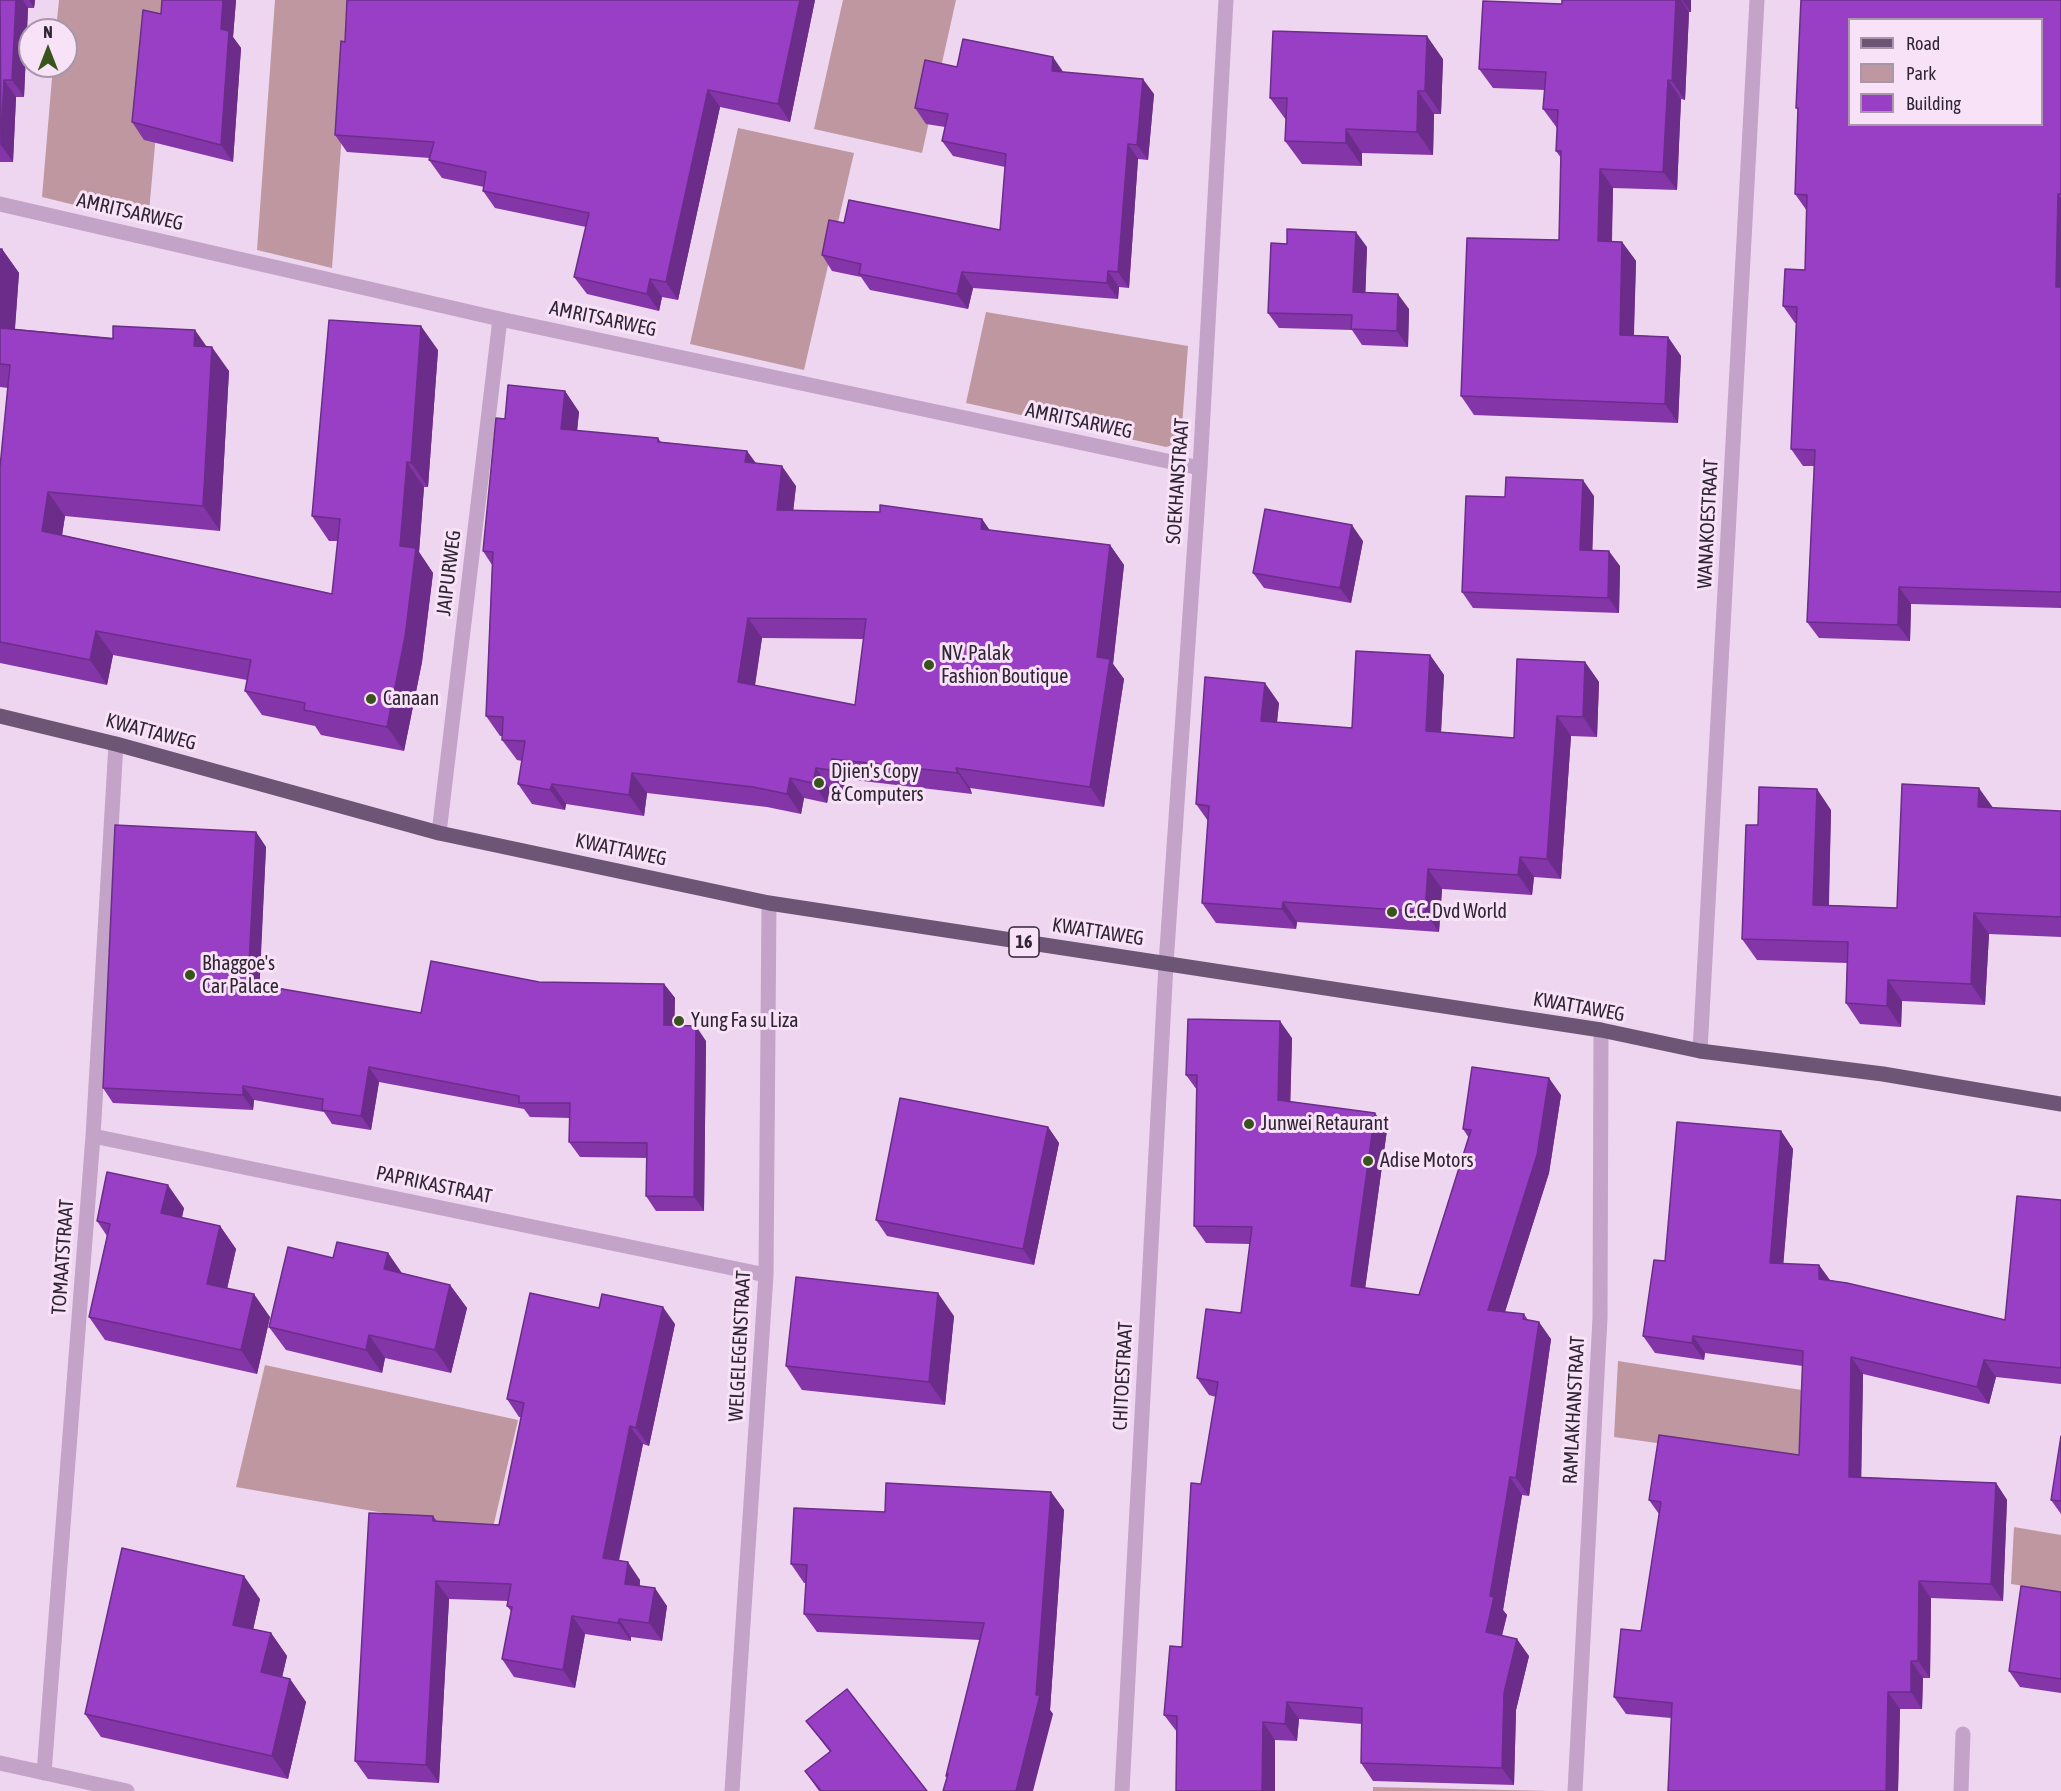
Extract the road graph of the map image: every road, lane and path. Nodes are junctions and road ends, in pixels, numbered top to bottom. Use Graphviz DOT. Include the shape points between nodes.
graph roads {
  1 [pos="1226,0"];
  2 [pos="1757,0"];
  3 [pos="0,204"];
  4 [pos="500,319"];
  5 [pos="1200,468"];
  6 [pos="0,716"];
  7 [pos="116,744"];
  8 [pos="439,833"];
  9 [pos="770,903"];
  10 [pos="1166,964"];
  11 [pos="1601,1030"];
  12 [pos="1700,1051"];
  13 [pos="2061,1104"];
  14 [pos="93,1136"];
  15 [pos="766,1275"];
  16 [pos="1964,1734"];
  17 [pos="0,1763"];
  18 [pos="44,1773"];
  19 [pos="127,1791"];
  20 [pos="732,1791"];
  21 [pos="1122,1791"];
  22 [pos="1575,1791"];
  23 [pos="1961,1791"];
  1 -- 5 [label="street, SOEKHANSTRAAT"];
  2 -- 12 [label="street, WANAKOESTRAAT"];
  3 -- 4 [label="street, AMRITSARWEG"];
  4 -- 5 [label="street, AMRITSARWEG"];
  4 -- 8 [label="street, JAIPURWEG"];
  5 -- 10 [label="street, SOEKHANSTRAAT"];
  6 -- 7 [label="main road, KWATTAWEG / 16"];
  7 -- 8 [label="main road, KWATTAWEG / 16"];
  7 -- 14 [label="street, TOMAATSTRAAT"];
  8 -- 9 [label="main road, KWATTAWEG / 16"];
  9 -- 10 [label="main road, KWATTAWEG / 16"];
  9 -- 15 [label="street, WELGELEGENSTRAAT"];
  10 -- 11 [label="main road, KWATTAWEG / 16"];
  10 -- 21 [label="street, CHITOESTRAAT"];
  11 -- 12 [label="main road, KWATTAWEG / 16"];
  11 -- 22 [label="street, RAMLAKHANSTRAAT" via="1600,1318"];
  12 -- 13 [label="main road, KWATTAWEG / 16" via="1883,1074"];
  14 -- 15 [label="street, PAPRIKASTRAAT"];
  14 -- 18 [label="street, TOMAATSTRAAT"];
  15 -- 20 [label="street, WELGELEGENSTRAAT"];
  16 -- 23 [label="street"];
  17 -- 18 [label="street"];
  18 -- 19 [label="street"];
}
